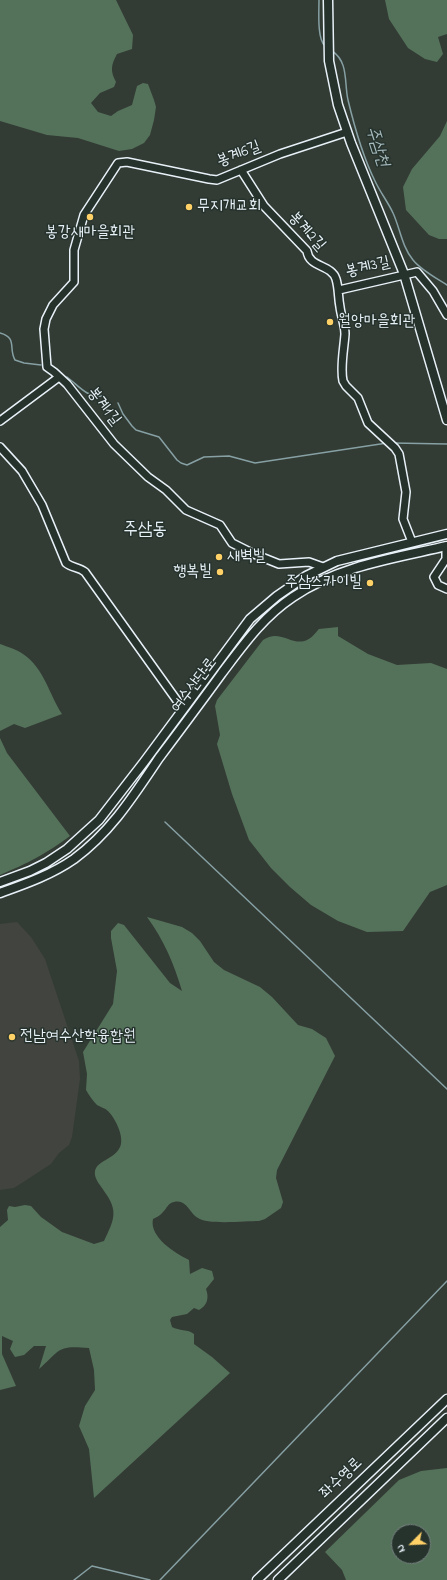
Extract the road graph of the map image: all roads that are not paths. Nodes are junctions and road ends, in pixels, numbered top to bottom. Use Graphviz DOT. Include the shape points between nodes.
graph roads {
  1 [pos="328,0"];
  2 [pos="347,132"];
  3 [pos="116,165"];
  4 [pos="242,170"];
  5 [pos="404,274"];
  6 [pos="339,290"];
  7 [pos="447,315"];
  8 [pos="59,377"];
  9 [pos="447,420"];
  10 [pos="0,421"];
  11 [pos="0,447"];
  12 [pos="447,534"];
  13 [pos="412,542"];
  14 [pos="447,546"];
  15 [pos="323,567"];
  16 [pos="328,578"];
  17 [pos="447,589"];
  18 [pos="183,710"];
  19 [pos="0,882"];
  20 [pos="0,893"];
  21 [pos="447,1399"];
  22 [pos="447,1418"];
  23 [pos="257,1580"];
  24 [pos="278,1580"];
  1 -- 2 [label="street" via="330,68"];
  2 -- 4 [label="street, 봉계6길" via="280,154"];
  2 -- 5 [label="street"];
  3 -- 4 [label="street, 봉계6길" via="127,162 212,180"];
  3 -- 8 [label="street, 봉계1길" via="84,215 74,250 74,282 53,305 45,324 46,365"];
  4 -- 6 [label="street, 봉계2길" via="264,206 307,251 309,258 333,272"];
  5 -- 6 [label="street, 봉계3길"];
  5 -- 7 [label="street, 봉계3길" via="418,273 433,291"];
  5 -- 9 [label="street, 봉계3길"];
  6 -- 13 [label="street, 봉계2길" via="345,329 343,381 358,398 368,423 399,454 405,488 403,519"];
  8 -- 10 [label="street"];
  8 -- 15 [label="street, 봉계1길" via="114,444 186,510 220,525 232,543 254,554 279,564 305,562"];
  11 -- 18 [label="street, 여수산단로" via="22,471 42,505 66,562 85,572"];
  12 -- 13 [label="street, 여수산단로"];
  13 -- 15 [label="street, 여수산단로" via="353,556"];
  14 -- 16 [label="street, 여수산단로" via="349,569"];
  14 -- 17 [label="street" via="446,559 434,577 438,585"];
  15 -- 16 [label="street"];
  15 -- 18 [label="street, 여수산단로" via="285,590 255,614"];
  16 -- 20 [label="street, 여수산단로" via="293,596 258,626 125,808 99,837 73,859 51,872"];
  18 -- 19 [label="street, 여수산단로" via="96,823 67,849 46,863"];
  21 -- 23 [label="street, 좌수영로"];
  22 -- 24 [label="street, 좌수영로"];
}
